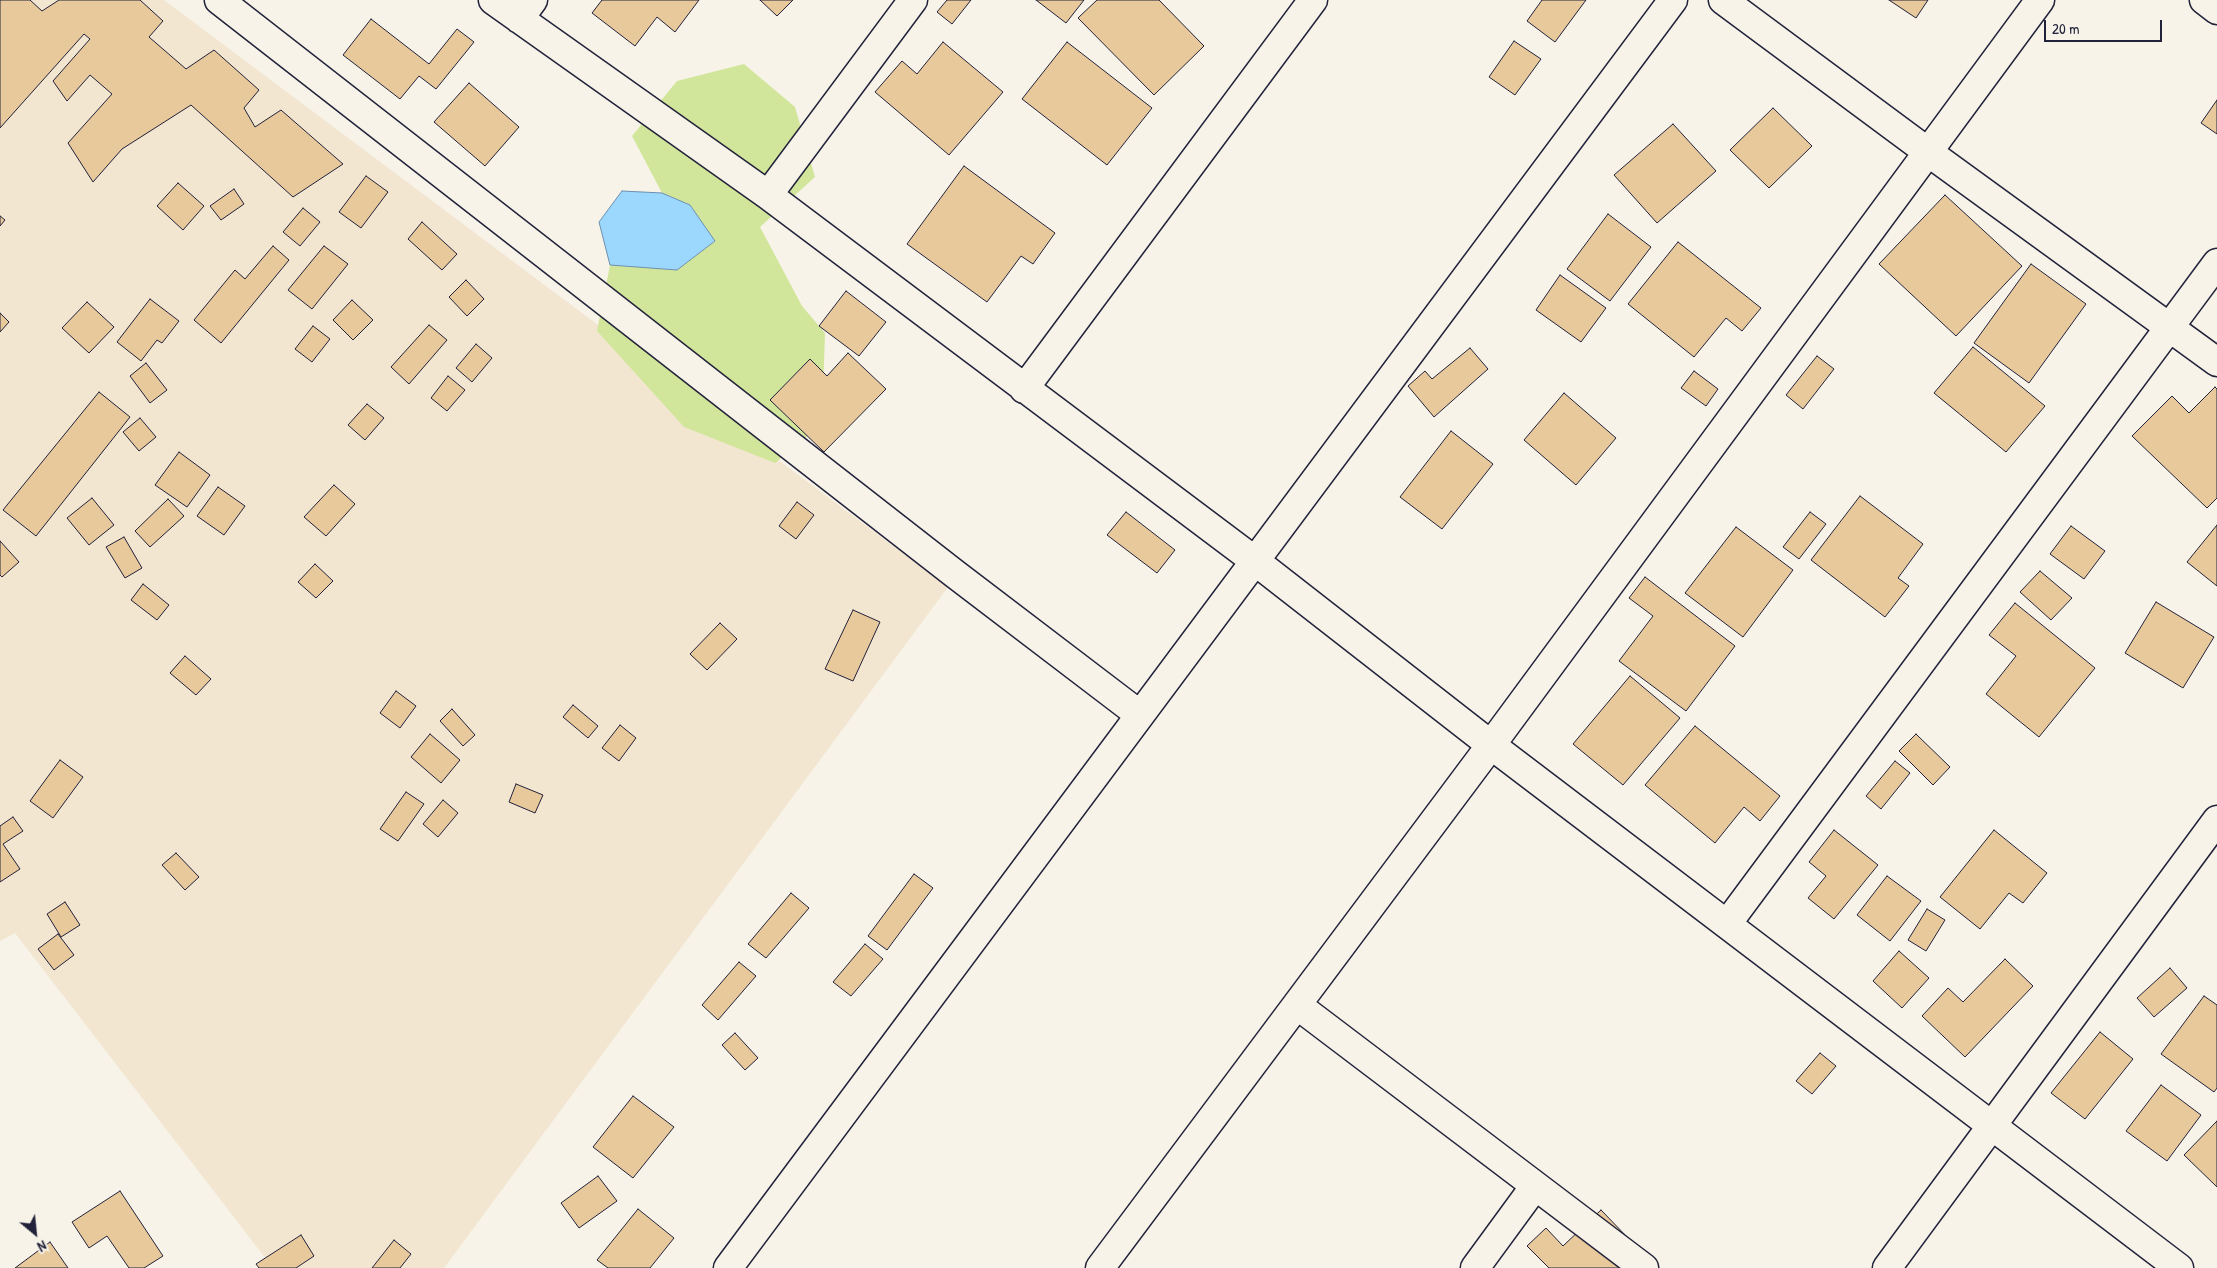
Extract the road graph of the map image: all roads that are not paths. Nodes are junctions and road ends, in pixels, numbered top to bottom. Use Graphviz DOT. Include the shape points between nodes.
graph roads {
  1 [pos="219,0"];
  2 [pos="493,0"];
  3 [pos="913,0"];
  4 [pos="1313,0"];
  5 [pos="1672,0"];
  6 [pos="1723,0"];
  7 [pos="2040,0"];
  8 [pos="2204,0"];
  9 [pos="526,10"];
  10 [pos="2217,10"];
  11 [pos="1928,152"];
  12 [pos="768,195"];
  13 [pos="2217,263"];
  14 [pos="2169,327"];
  15 [pos="2217,362"];
  16 [pos="1024,389"];
  17 [pos="1255,561"];
  18 [pos="1140,715"];
  19 [pos="1491,745"];
  20 [pos="2217,820"];
  21 [pos="1727,924"];
  22 [pos="1297,1005"];
  23 [pos="1991,1126"];
  24 [pos="1535,1186"];
  25 [pos="728,1268"];
  26 [pos="1100,1268"];
  27 [pos="1474,1268"];
  28 [pos="1644,1268"];
  29 [pos="1887,1268"];
  30 [pos="2179,1268"];
  1 -- 18 [label="street"];
  2 -- 9 [label="street"];
  3 -- 12 [label="street"];
  4 -- 16 [label="street"];
  5 -- 17 [label="street"];
  6 -- 11 [label="street"];
  7 -- 11 [label="street"];
  8 -- 10 [label="street"];
  9 -- 12 [label="street"];
  11 -- 14 [label="street"];
  11 -- 19 [label="street"];
  12 -- 16 [label="street"];
  13 -- 14 [label="street"];
  14 -- 15 [label="street"];
  14 -- 21 [label="street"];
  16 -- 17 [label="street"];
  17 -- 18 [label="street"];
  17 -- 19 [label="street"];
  18 -- 25 [label="street"];
  19 -- 21 [label="street"];
  19 -- 22 [label="street"];
  20 -- 23 [label="street"];
  21 -- 23 [label="street"];
  22 -- 24 [label="street"];
  22 -- 26 [label="street"];
  23 -- 29 [label="street"];
  23 -- 30 [label="street"];
  24 -- 27 [label="street"];
  24 -- 28 [label="street"];
}
